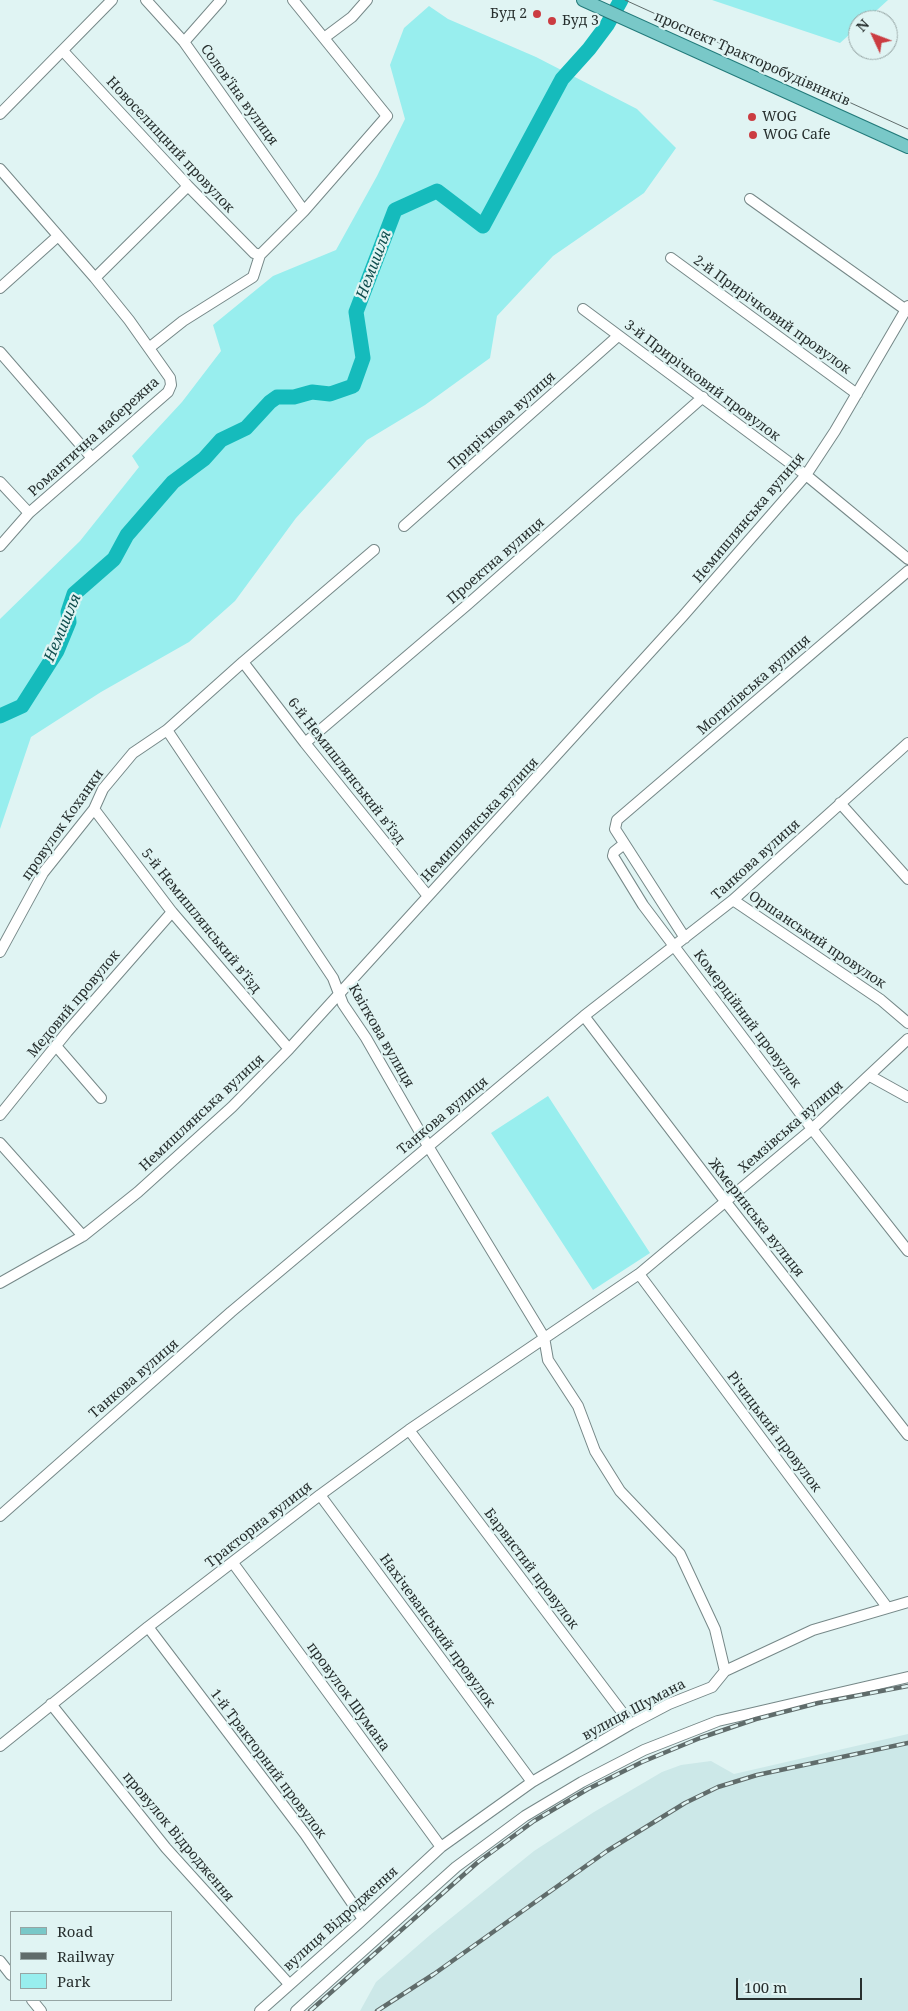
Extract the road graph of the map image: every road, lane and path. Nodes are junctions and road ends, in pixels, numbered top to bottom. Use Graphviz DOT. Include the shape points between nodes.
graph roads {
  1 [pos="112,0"];
  2 [pos="146,0"];
  3 [pos="221,0"];
  4 [pos="293,0"];
  5 [pos="367,0"];
  6 [pos="589,2"];
  7 [pos="324,38"];
  8 [pos="184,42"];
  9 [pos="63,51"];
  10 [pos="0,114"];
  11 [pos="908,147"];
  12 [pos="0,169"];
  13 [pos="188,186"];
  14 [pos="750,199"];
  15 [pos="304,211"];
  16 [pos="58,236"];
  17 [pos="260,255"];
  18 [pos="671,258"];
  19 [pos="95,278"];
  20 [pos="0,288"];
  21 [pos="907,308"];
  22 [pos="583,309"];
  23 [pos="618,336"];
  24 [pos="149,348"];
  25 [pos="0,352"];
  26 [pos="857,394"];
  27 [pos="703,397"];
  28 [pos="92,458"];
  29 [pos="806,475"];
  30 [pos="0,482"];
  31 [pos="29,513"];
  32 [pos="404,526"];
  33 [pos="0,546"];
  34 [pos="374,550"];
  35 [pos="908,559"];
  36 [pos="908,571"];
  37 [pos="243,662"];
  38 [pos="168,730"];
  39 [pos="305,743"];
  40 [pos="908,744"];
  41 [pos="840,803"];
  42 [pos="94,809"];
  43 [pos="617,820"];
  44 [pos="624,844"];
  45 [pos="908,880"];
  46 [pos="428,896"];
  47 [pos="733,900"];
  48 [pos="172,912"];
  49 [pos="685,938"];
  50 [pos="674,947"];
  51 [pos="0,952"];
  52 [pos="339,994"];
  53 [pos="584,1016"];
  54 [pos="908,1023"];
  55 [pos="908,1039"];
  56 [pos="56,1046"];
  57 [pos="289,1049"];
  58 [pos="870,1076"];
  59 [pos="908,1097"];
  60 [pos="101,1098"];
  61 [pos="0,1115"];
  62 [pos="812,1129"];
  63 [pos="0,1143"];
  64 [pos="428,1146"];
  65 [pos="725,1201"];
  66 [pos="83,1236"];
  67 [pos="908,1251"];
  68 [pos="638,1274"];
  69 [pos="0,1283"];
  70 [pos="544,1337"];
  71 [pos="409,1430"];
  72 [pos="908,1435"];
  73 [pos="320,1495"];
  74 [pos="1,1512"];
  75 [pos="233,1563"];
  76 [pos="908,1602"];
  77 [pos="888,1607"];
  78 [pos="148,1628"];
  79 [pos="725,1671"];
  80 [pos="908,1677"];
  81 [pos="51,1704"];
  82 [pos="631,1724"];
  83 [pos="0,1746"];
  84 [pos="532,1782"];
  85 [pos="440,1847"];
  86 [pos="363,1919"];
  87 [pos="0,1961"];
  88 [pos="10,1974"];
  89 [pos="289,1984"];
  90 [pos="33,2001"];
  91 [pos="41,2011"];
  92 [pos="260,2011"];
  93 [pos="296,2011"];
  1 -- 9 [label="street"];
  2 -- 8 [label="street, Солов'їна вулиця"];
  3 -- 8 [label="street"];
  4 -- 7 [label="street"];
  5 -- 7 [label="street" via="352,17"];
  6 -- 11 [label="main road, проспект Тракторобудівників"];
  7 -- 15 [label="street" via="387,116"];
  8 -- 15 [label="street, Солов'їна вулиця"];
  9 -- 10 [label="street"];
  9 -- 13 [label="street, Новоселищний провулок"];
  12 -- 16 [label="street"];
  13 -- 17 [label="street, Новоселищний провулок" via="254,253"];
  13 -- 19 [label="street"];
  14 -- 21 [label="street"];
  15 -- 17 [label="street"];
  16 -- 19 [label="street"];
  16 -- 20 [label="street"];
  17 -- 24 [label="street" via="253,277 183,321"];
  18 -- 26 [label="street, 2-й Прирічковий провулок"];
  19 -- 24 [label="street"];
  21 -- 26 [label="street, Немишлянська вулиця"];
  22 -- 23 [label="street, 3-й Прирічковий провулок"];
  23 -- 27 [label="street, 3-й Прирічковий провулок"];
  23 -- 32 [label="street, Прирічкова вулиця"];
  24 -- 28 [label="street, Романтична набережна" via="172,385"];
  25 -- 28 [label="street"];
  26 -- 29 [label="street, Немишлянська вулиця"];
  27 -- 29 [label="street, 3-й Прирічковий провулок"];
  27 -- 39 [label="street, Проектна вулиця"];
  28 -- 31 [label="street, Романтична набережна"];
  29 -- 35 [label="street, 3-й Прирічковий провулок"];
  29 -- 46 [label="street, Немишлянська вулиця" via="684,616"];
  30 -- 31 [label="street"];
  31 -- 33 [label="street, Романтична набережна"];
  34 -- 37 [label="street"];
  36 -- 43 [label="street, Могилівська вулиця"];
  37 -- 38 [label="street"];
  37 -- 39 [label="street, 6-й Немишлянський в’їзд"];
  38 -- 42 [label="street, провулок Коханки" via="133,753 103,789"];
  38 -- 52 [label="street, Квіткова вулиця" via="333,978"];
  39 -- 46 [label="street, 6-й Немишлянський в’їзд"];
  40 -- 41 [label="street, Танкова вулиця"];
  41 -- 45 [label="street"];
  41 -- 47 [label="street, Танкова вулиця"];
  42 -- 48 [label="street, 5-й Немишлянський в’їзд"];
  42 -- 51 [label="street, провулок Коханки" via="43,873"];
  43 -- 44 [label="street, Комерційний провулок" via="615,829"];
  44 -- 49 [label="street, Комерційний провулок"];
  44 -- 50 [label="street, Комерційний провулок" via="613,856"];
  46 -- 52 [label="street, Немишлянська вулиця"];
  47 -- 49 [label="street, Танкова вулиця"];
  47 -- 54 [label="street, Оршанський провулок" via="880,1000"];
  48 -- 56 [label="street, Медовий провулок"];
  48 -- 57 [label="street, 5-й Немишлянський в’їзд"];
  49 -- 50 [label="street, Танкова вулиця"];
  50 -- 53 [label="street, Танкова вулиця"];
  50 -- 62 [label="street, Комерційний провулок"];
  52 -- 57 [label="street, Немишлянська вулиця"];
  52 -- 64 [label="street, Квіткова вулиця"];
  53 -- 64 [label="street, Танкова вулиця"];
  53 -- 65 [label="street, Жмеринська вулиця"];
  55 -- 58 [label="street, Хемзівська вулиця"];
  56 -- 60 [label="street"];
  56 -- 61 [label="street, Медовий провулок"];
  57 -- 66 [label="street, Немишлянська вулиця" via="232,1107 146,1185"];
  58 -- 59 [label="street"];
  58 -- 62 [label="street, Хемзівська вулиця"];
  62 -- 65 [label="street, Хемзівська вулиця"];
  62 -- 67 [label="street, Комерційний провулок"];
  63 -- 66 [label="street"];
  64 -- 70 [label="street, Квіткова вулиця"];
  64 -- 74 [label="street, Танкова вулиця"];
  65 -- 68 [label="street, Хемзівська вулиця"];
  65 -- 72 [label="street, Жмеринська вулиця"];
  66 -- 69 [label="street, Немишлянська вулиця"];
  68 -- 70 [label="street, Хемзівська вулиця"];
  68 -- 77 [label="street, Річицький провулок"];
  70 -- 71 [label="street, Тракторна вулиця"];
  70 -- 79 [label="street, Квіткова вулиця" via="548,1360 578,1406 595,1451 620,1491 680,1554 715,1629"];
  71 -- 73 [label="street, Тракторна вулиця"];
  71 -- 82 [label="street, Барвистий провулок"];
  73 -- 75 [label="street, Тракторна вулиця"];
  73 -- 84 [label="street, Нахічеванський провулок"];
  75 -- 78 [label="street, Тракторна вулиця"];
  75 -- 85 [label="street, провулок Шумана"];
  76 -- 77 [label="street, вулиця Шумана"];
  77 -- 79 [label="street, вулиця Шумана" via="813,1630"];
  78 -- 81 [label="street, Тракторна вулиця"];
  78 -- 86 [label="street, 1-й Тракторний провулок" via="305,1834"];
  79 -- 82 [label="street, вулиця Шумана" via="712,1687"];
  80 -- 93 [label="street" via="718,1721 644,1750 590,1777 525,1816 469,1856"];
  81 -- 83 [label="street, Тракторна вулиця"];
  81 -- 89 [label="street, провулок Відродження" via="166,1848"];
  82 -- 84 [label="street, вулиця Шумана"];
  84 -- 85 [label="street, вулиця Шумана"];
  85 -- 86 [label="street, вулиця Відродження"];
  86 -- 89 [label="street, вулиця Відродження"];
  87 -- 88 [label="street"];
  89 -- 92 [label="street, вулиця Відродження"];
  90 -- 91 [label="street"];
}
